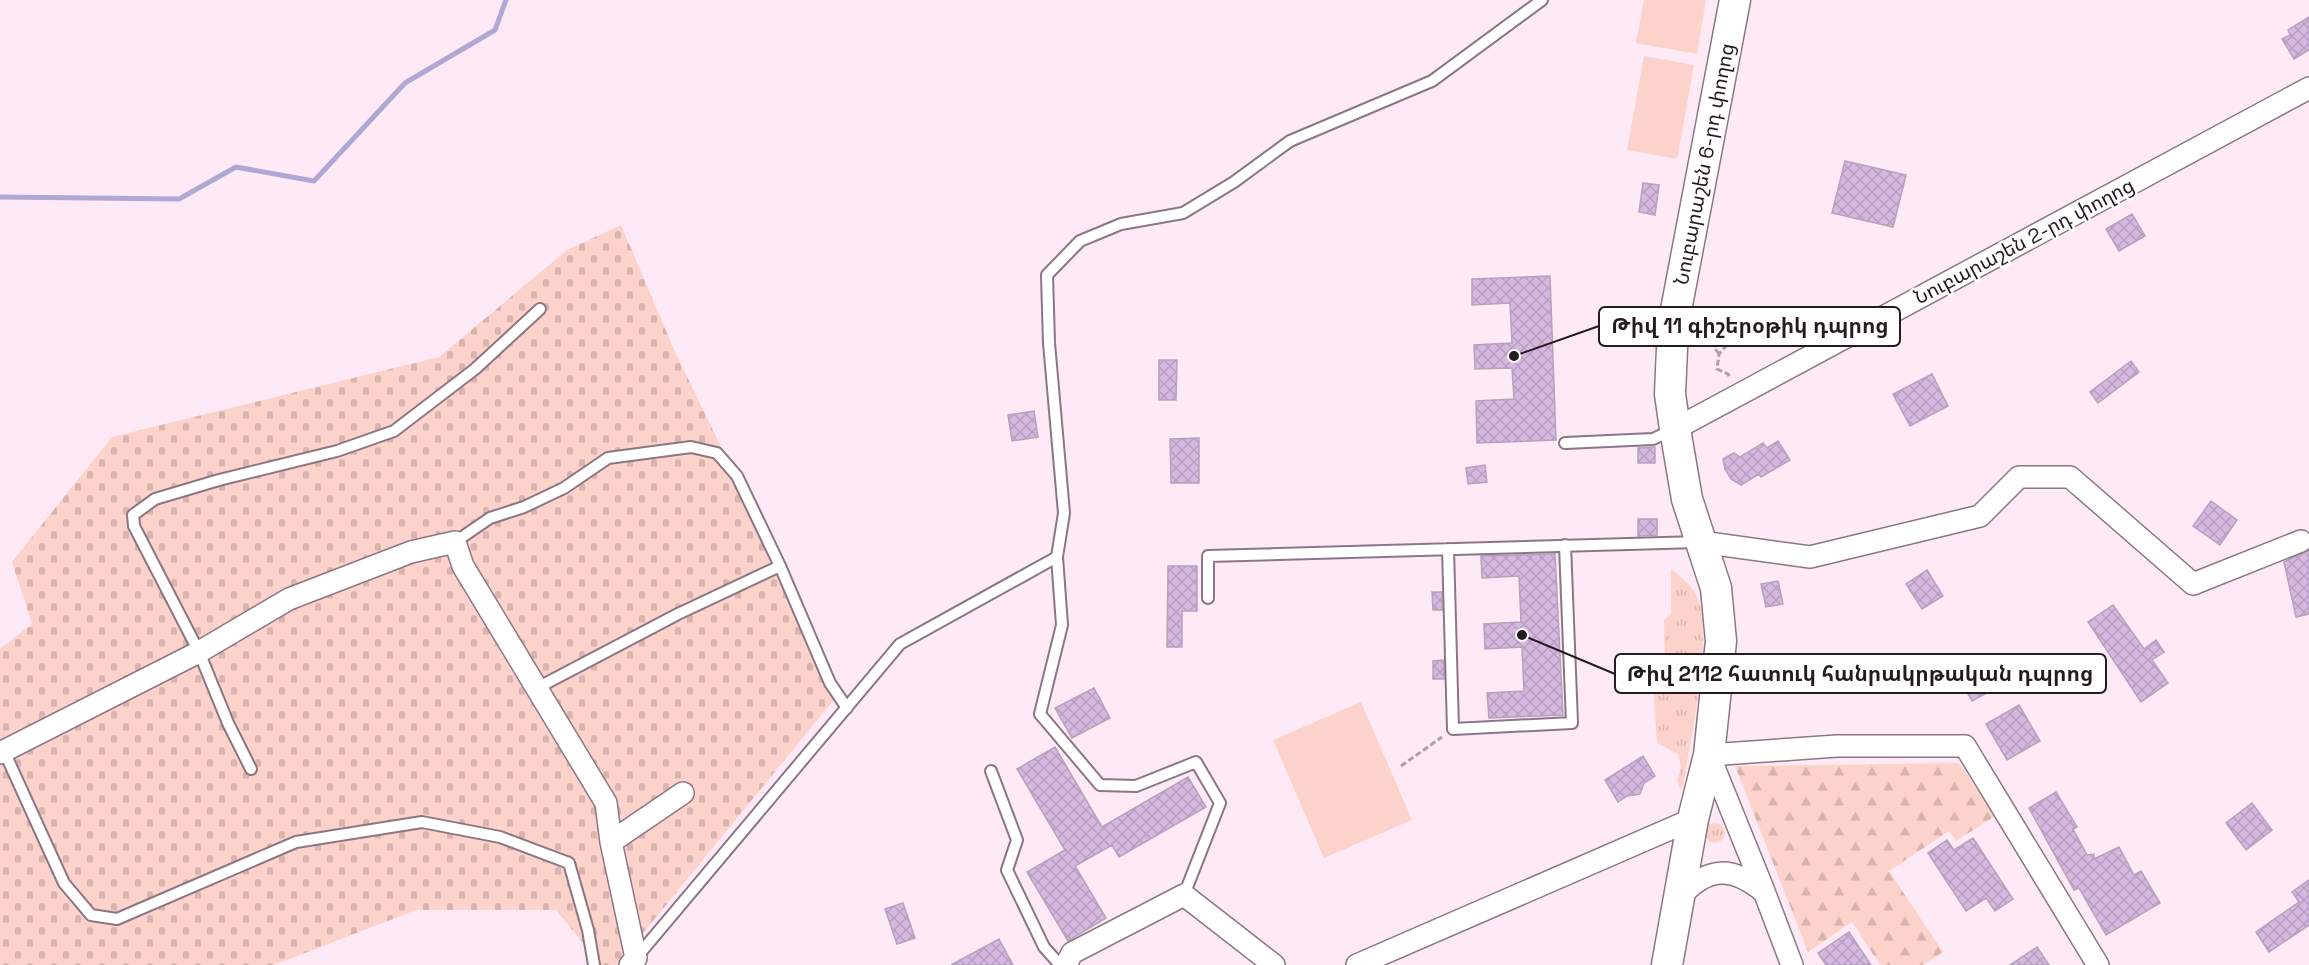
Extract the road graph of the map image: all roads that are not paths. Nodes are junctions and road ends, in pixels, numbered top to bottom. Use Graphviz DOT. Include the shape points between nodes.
graph roads {
  1 [pos="1542,0"];
  2 [pos="1735,0"];
  3 [pos="2309,88"];
  4 [pos="540,309"];
  5 [pos="1675,429"];
  6 [pos="1565,443"];
  7 [pos="2301,541"];
  8 [pos="1701,542"];
  9 [pos="455,543"];
  10 [pos="1565,544"];
  11 [pos="1448,549"];
  12 [pos="1057,557"];
  13 [pos="780,566"];
  14 [pos="1208,598"];
  15 [pos="199,652"];
  16 [pos="537,688"];
  17 [pos="847,708"];
  18 [pos="2,752"];
  19 [pos="1709,755"];
  20 [pos="251,769"];
  21 [pos="991,771"];
  22 [pos="683,793"];
  23 [pos="1693,819"];
  24 [pos="611,842"];
  25 [pos="1764,892"];
  26 [pos="1184,895"];
  27 [pos="1680,897"];
  28 [pos="633,962"];
  29 [pos="594,965"];
  30 [pos="1060,965"];
  31 [pos="1066,965"];
  32 [pos="1274,965"];
  33 [pos="1357,965"];
  34 [pos="1667,965"];
  35 [pos="1792,965"];
  36 [pos="2098,965"];
  1 -- 12 [label="lane" via="1432,81 1290,141 1183,213 1121,224 1080,241 1047,275 1064,513"];
  2 -- 5 [label="main road, Նուբարաշեն 6-րդ փողոց" via="1673,326 1670,394"];
  3 -- 5 [label="street, Նուբարաշեն 2-րդ փողոց"];
  4 -- 15 [label="lane" via="476,369 394,431 338,451 154,499 133,515 134,526"];
  5 -- 6 [label="lane" via="1653,439"];
  5 -- 8 [label="main road, Նուբարաշեն 6-րդ փողոց" via="1687,499"];
  7 -- 8 [label="street" via="2193,584 2070,477 2019,477 1980,516 1809,557"];
  8 -- 10 [label="lane"];
  8 -- 19 [label="main road, Նուբարաշեն 6-րդ փողոց" via="1716,588 1721,641"];
  9 -- 13 [label="lane" via="490,518 564,488 608,458 691,447 717,453 736,476"];
  9 -- 15 [label="street" via="411,552 289,599"];
  9 -- 16 [label="street" via="463,566"];
  10 -- 11 [label="lane"];
  10 -- 11 [label="lane" via="1572,723 1453,729"];
  11 -- 14 [label="lane" via="1209,556"];
  12 -- 17 [label="lane" via="900,644"];
  12 -- 26 [label="lane" via="1062,625 1040,714 1100,784 1136,786 1196,762 1220,803"];
  13 -- 16 [label="lane"];
  13 -- 17 [label="lane" via="830,683"];
  15 -- 18 [label="street"];
  15 -- 20 [label="lane"];
  16 -- 24 [label="street" via="606,803"];
  17 -- 28 [label="lane"];
  18 -- 29 [label="lane" via="64,883 91,915 117,919 296,842 422,822 500,837 569,863"];
  19 -- 23 [label="main road, Նուբարաշեն 6-րդ փողոց"];
  19 -- 25 [label="street"];
  19 -- 36 [label="street" via="1837,746 1965,746"];
  21 -- 30 [label="lane" via="1017,840 1007,870 1044,947"];
  22 -- 24 [label="street"];
  23 -- 27 [label="main road, Նուբարաշեն 6-րդ փողոց"];
  23 -- 33 [label="street"];
  24 -- 28 [label="street"];
  25 -- 27 [label="street" via="1737,874 1725,873 1701,878"];
  25 -- 35 [label="street"];
  26 -- 31 [label="street" via="1072,953"];
  26 -- 32 [label="street"];
  27 -- 34 [label="main road, Նուբարաշեն 6-րդ փողոց"];
}
